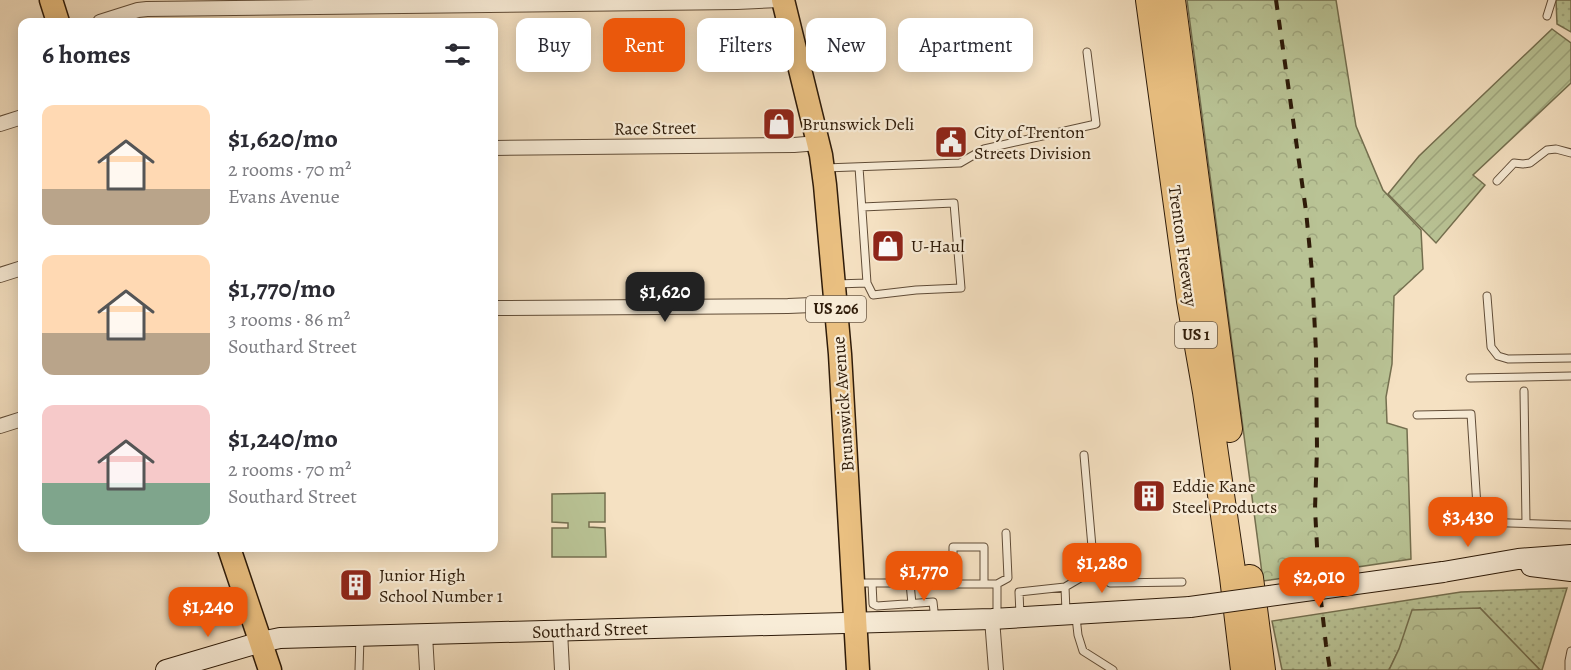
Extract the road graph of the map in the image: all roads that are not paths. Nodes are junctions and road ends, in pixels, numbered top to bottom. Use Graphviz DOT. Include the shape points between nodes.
graph roads {
  1 [pos="51,0"];
  2 [pos="781,0"];
  3 [pos="1149,0"];
  4 [pos="1173,0"];
  5 [pos="1552,0"];
  6 [pos="387,3"];
  7 [pos="1547,16"];
  8 [pos="57,18"];
  9 [pos="113,18"];
  10 [pos="1087,52"];
  11 [pos="18,118"];
  12 [pos="0,124"];
  13 [pos="818,143"];
  14 [pos="498,148"];
  15 [pos="1571,153"];
  16 [pos="859,167"];
  17 [pos="823,168"];
  18 [pos="1497,181"];
  19 [pos="862,207"];
  20 [pos="18,269"];
  21 [pos="0,275"];
  22 [pos="867,283"];
  23 [pos="835,294"];
  24 [pos="1487,296"];
  25 [pos="498,308"];
  26 [pos="1571,358"];
  27 [pos="1571,376"];
  28 [pos="1470,378"];
  29 [pos="1524,391"];
  30 [pos="1417,415"];
  31 [pos="18,420"];
  32 [pos="0,426"];
  33 [pos="1084,454"];
  34 [pos="1526,523"];
  35 [pos="1571,525"];
  36 [pos="1006,532"];
  37 [pos="230,552"];
  38 [pos="1571,555"];
  39 [pos="1498,562"];
  40 [pos="1094,570"];
  41 [pos="1571,571"];
  42 [pos="1182,582"];
  43 [pos="862,583"];
  44 [pos="984,584"];
  45 [pos="997,584"];
  46 [pos="1065,587"];
  47 [pos="912,604"];
  48 [pos="1071,614"];
  49 [pos="1019,617"];
  50 [pos="994,619"];
  51 [pos="934,620"];
  52 [pos="855,622"];
  53 [pos="560,631"];
  54 [pos="425,635"];
  55 [pos="360,636"];
  56 [pos="261,642"];
  57 [pos="1571,651"];
  58 [pos="166,670"];
  59 [pos="270,670"];
  60 [pos="359,670"];
  61 [pos="427,670"];
  62 [pos="562,670"];
  63 [pos="858,670"];
  64 [pos="996,670"];
  65 [pos="1113,670"];
  66 [pos="1244,670"];
  67 [pos="1262,670"];
  68 [pos="1569,670"];
  1 -- 8 [label="main road"];
  2 -- 6 [label="street"];
  2 -- 13 [label="main road, Brunswick Avenue / US 206"];
  3 -- 66 [label="highway, Trenton Freeway / US 1"];
  4 -- 67 [label="highway, Trenton Freeway / US 1"];
  5 -- 7 [label="lane"];
  6 -- 9 [label="street" via="147,9"];
  10 -- 16 [label="lane" via="1095,124 984,149 960,163"];
  11 -- 12 [label="street"];
  13 -- 14 [label="street, Race Street"];
  13 -- 17 [label="main road, Brunswick Avenue / US 206"];
  15 -- 18 [label="lane" via="1556,148 1547,150 1530,163 1514,163"];
  16 -- 17 [label="lane"];
  16 -- 19 [label="lane"];
  17 -- 23 [label="main road, Brunswick Avenue / US 206"];
  19 -- 22 [label="lane"];
  19 -- 22 [label="lane" via="954,203 961,288 873,295"];
  20 -- 21 [label="street"];
  22 -- 23 [label="lane"];
  23 -- 25 [label="street" via="788,306"];
  23 -- 43 [label="main road, Brunswick Avenue / US 206"];
  24 -- 26 [label="lane" via="1491,348 1498,356"];
  27 -- 28 [label="lane"];
  29 -- 34 [label="lane"];
  30 -- 34 [label="lane" via="1471,414 1478,522"];
  31 -- 32 [label="street"];
  33 -- 40 [label="lane"];
  34 -- 35 [label="lane"];
  36 -- 45 [label="lane" via="1008,578"];
  37 -- 56 [label="main road"];
  38 -- 39 [label="street"];
  39 -- 41 [label="street"];
  39 -- 48 [label="street, Southard Street, bridge" via="1190,608"];
  40 -- 42 [label="lane" via="1110,583"];
  40 -- 46 [label="lane"];
  43 -- 47 [label="lane" via="873,604"];
  43 -- 47 [label="lane" via="910,583"];
  43 -- 52 [label="main road, Brunswick Avenue / US 206"];
  44 -- 44 [label="lane" via="953,584 953,548 984,547"];
  44 -- 45 [label="lane"];
  45 -- 50 [label="lane"];
  46 -- 48 [label="lane"];
  46 -- 49 [label="lane" via="1018,592"];
  47 -- 51 [label="lane" via="933,602"];
  48 -- 49 [label="street, Southard Street"];
  48 -- 65 [label="lane" via="1083,651"];
  49 -- 50 [label="street, Southard Street"];
  50 -- 51 [label="street, Southard Street"];
  50 -- 64 [label="street"];
  51 -- 52 [label="street, Southard Street"];
  52 -- 53 [label="street, Southard Street"];
  52 -- 63 [label="main road, Brunswick Avenue / US 206"];
  53 -- 54 [label="street, Southard Street"];
  53 -- 62 [label="street"];
  54 -- 55 [label="street, Southard Street"];
  54 -- 61 [label="street"];
  55 -- 56 [label="street, Southard Street"];
  55 -- 60 [label="lane"];
  56 -- 58 [label="street, Southard Street"];
  56 -- 59 [label="main road"];
  57 -- 68 [label="lane"];
}
